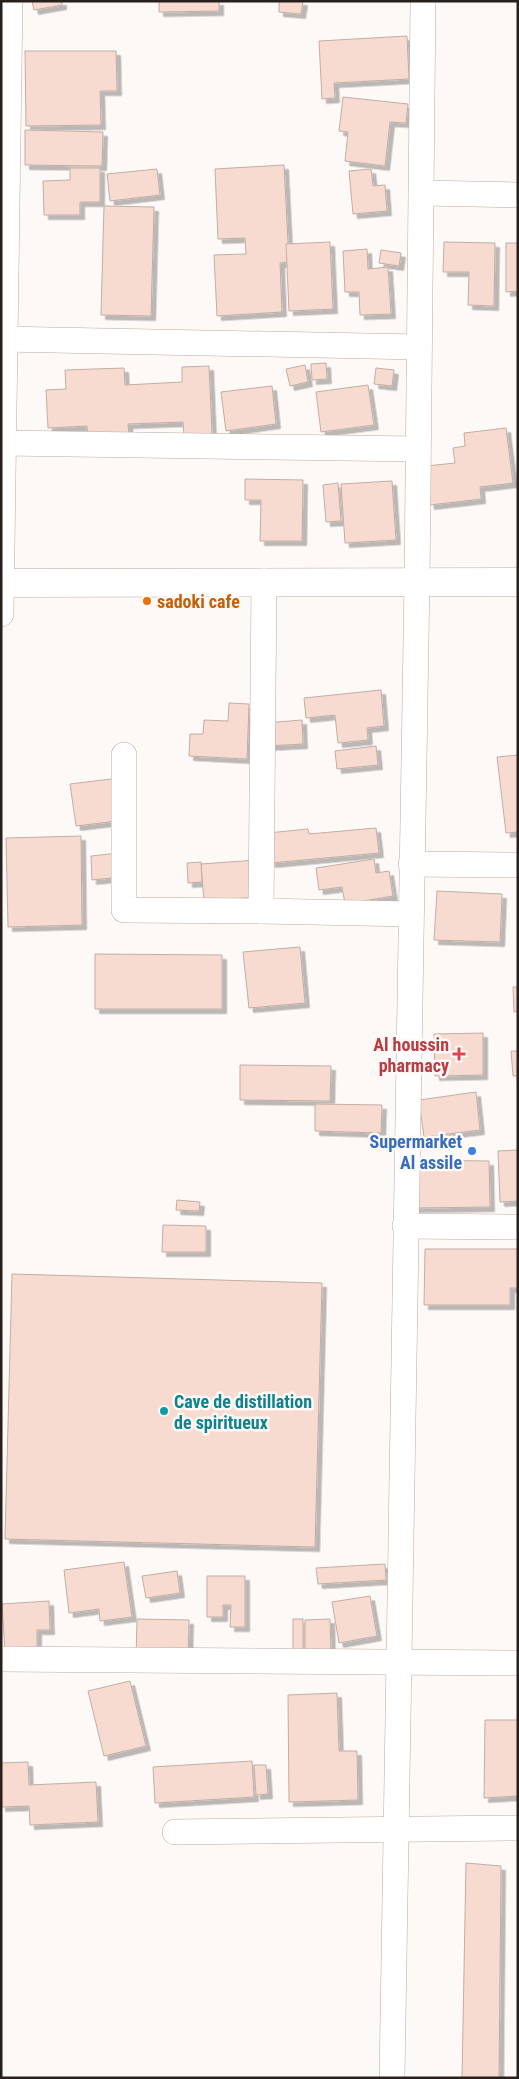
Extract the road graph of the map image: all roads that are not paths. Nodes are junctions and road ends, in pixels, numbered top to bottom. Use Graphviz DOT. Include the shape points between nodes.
graph roads {
  1 [pos="10,1"];
  2 [pos="423,1"];
  3 [pos="422,193"];
  4 [pos="518,195"];
  5 [pos="4,339"];
  6 [pos="419,347"];
  7 [pos="4,443"];
  8 [pos="417,449"];
  9 [pos="264,581"];
  10 [pos="417,581"];
  11 [pos="518,582"];
  12 [pos="2,583"];
  13 [pos="1,614"];
  14 [pos="124,755"];
  15 [pos="411,864"];
  16 [pos="518,866"];
  17 [pos="260,911"];
  18 [pos="410,914"];
  19 [pos="405,1226"];
  20 [pos="518,1227"];
  21 [pos="1,1659"];
  22 [pos="399,1662"];
  23 [pos="518,1663"];
  24 [pos="518,1828"];
  25 [pos="396,1831"];
  26 [pos="175,1832"];
  27 [pos="392,2078"];
  1 -- 5 [label="street"];
  2 -- 3 [label="street"];
  3 -- 4 [label="street"];
  3 -- 6 [label="street"];
  5 -- 6 [label="street"];
  5 -- 7 [label="street"];
  6 -- 8 [label="street"];
  7 -- 8 [label="street"];
  7 -- 12 [label="street"];
  8 -- 10 [label="street"];
  9 -- 10 [label="main road"];
  9 -- 12 [label="main road"];
  9 -- 17 [label="street"];
  10 -- 11 [label="main road"];
  10 -- 15 [label="street"];
  12 -- 13 [label="street"];
  14 -- 17 [label="street" via="124,910"];
  15 -- 16 [label="street"];
  15 -- 18 [label="street"];
  17 -- 18 [label="street"];
  18 -- 19 [label="street"];
  19 -- 20 [label="street"];
  19 -- 22 [label="street"];
  21 -- 22 [label="street"];
  22 -- 23 [label="street"];
  22 -- 25 [label="street"];
  24 -- 25 [label="street"];
  25 -- 26 [label="street"];
  25 -- 27 [label="street"];
}
